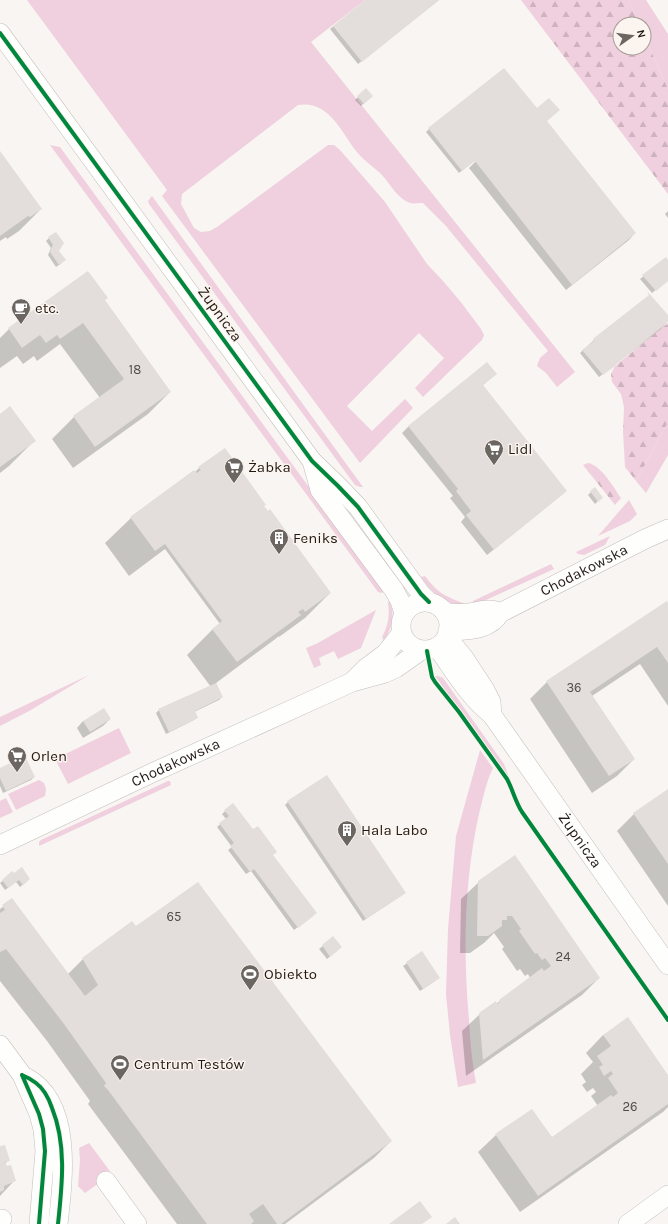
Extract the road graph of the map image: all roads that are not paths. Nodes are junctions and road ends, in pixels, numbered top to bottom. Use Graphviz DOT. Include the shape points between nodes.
graph roads {
  1 [pos="0,33"];
  2 [pos="312,461"];
  3 [pos="668,529"];
  4 [pos="429,602"];
  5 [pos="404,613"];
  6 [pos="401,634"];
  7 [pos="440,636"];
  8 [pos="352,682"];
  9 [pos="0,845"];
  10 [pos="668,965"];
  11 [pos="0,1045"];
  12 [pos="22,1075"];
  13 [pos="106,1181"];
  14 [pos="668,1195"];
  15 [pos="39,1224"];
  16 [pos="58,1224"];
  17 [pos="137,1224"];
  18 [pos="628,1224"];
  1 -- 2 [label="street, Żupnicza"];
  2 -- 4 [label="street, Żupnicza" via="358,507"];
  2 -- 5 [label="street, Żupnicza" via="320,490 394,590"];
  3 -- 7 [label="street, Chodakowska" via="500,612 490,610 469,613"];
  4 -- 5 [label="street" via="415,604"];
  4 -- 7 [label="street" via="441,608"];
  5 -- 6 [label="street" via="401,619"];
  6 -- 7 [label="street" via="409,645"];
  6 -- 8 [label="street, Chodakowska" via="386,653"];
  7 -- 8 [label="street, Chodakowska" via="396,668"];
  7 -- 10 [label="street, Żupnicza" via="463,685 492,715"];
  8 -- 9 [label="street, Chodakowska"];
  11 -- 12 [label="street"];
  12 -- 15 [label="street" via="40,1114 44,1136"];
  12 -- 16 [label="street" via="36,1083 48,1097 58,1122 62,1184"];
  13 -- 17 [label="street"];
  14 -- 18 [label="street"];
}
